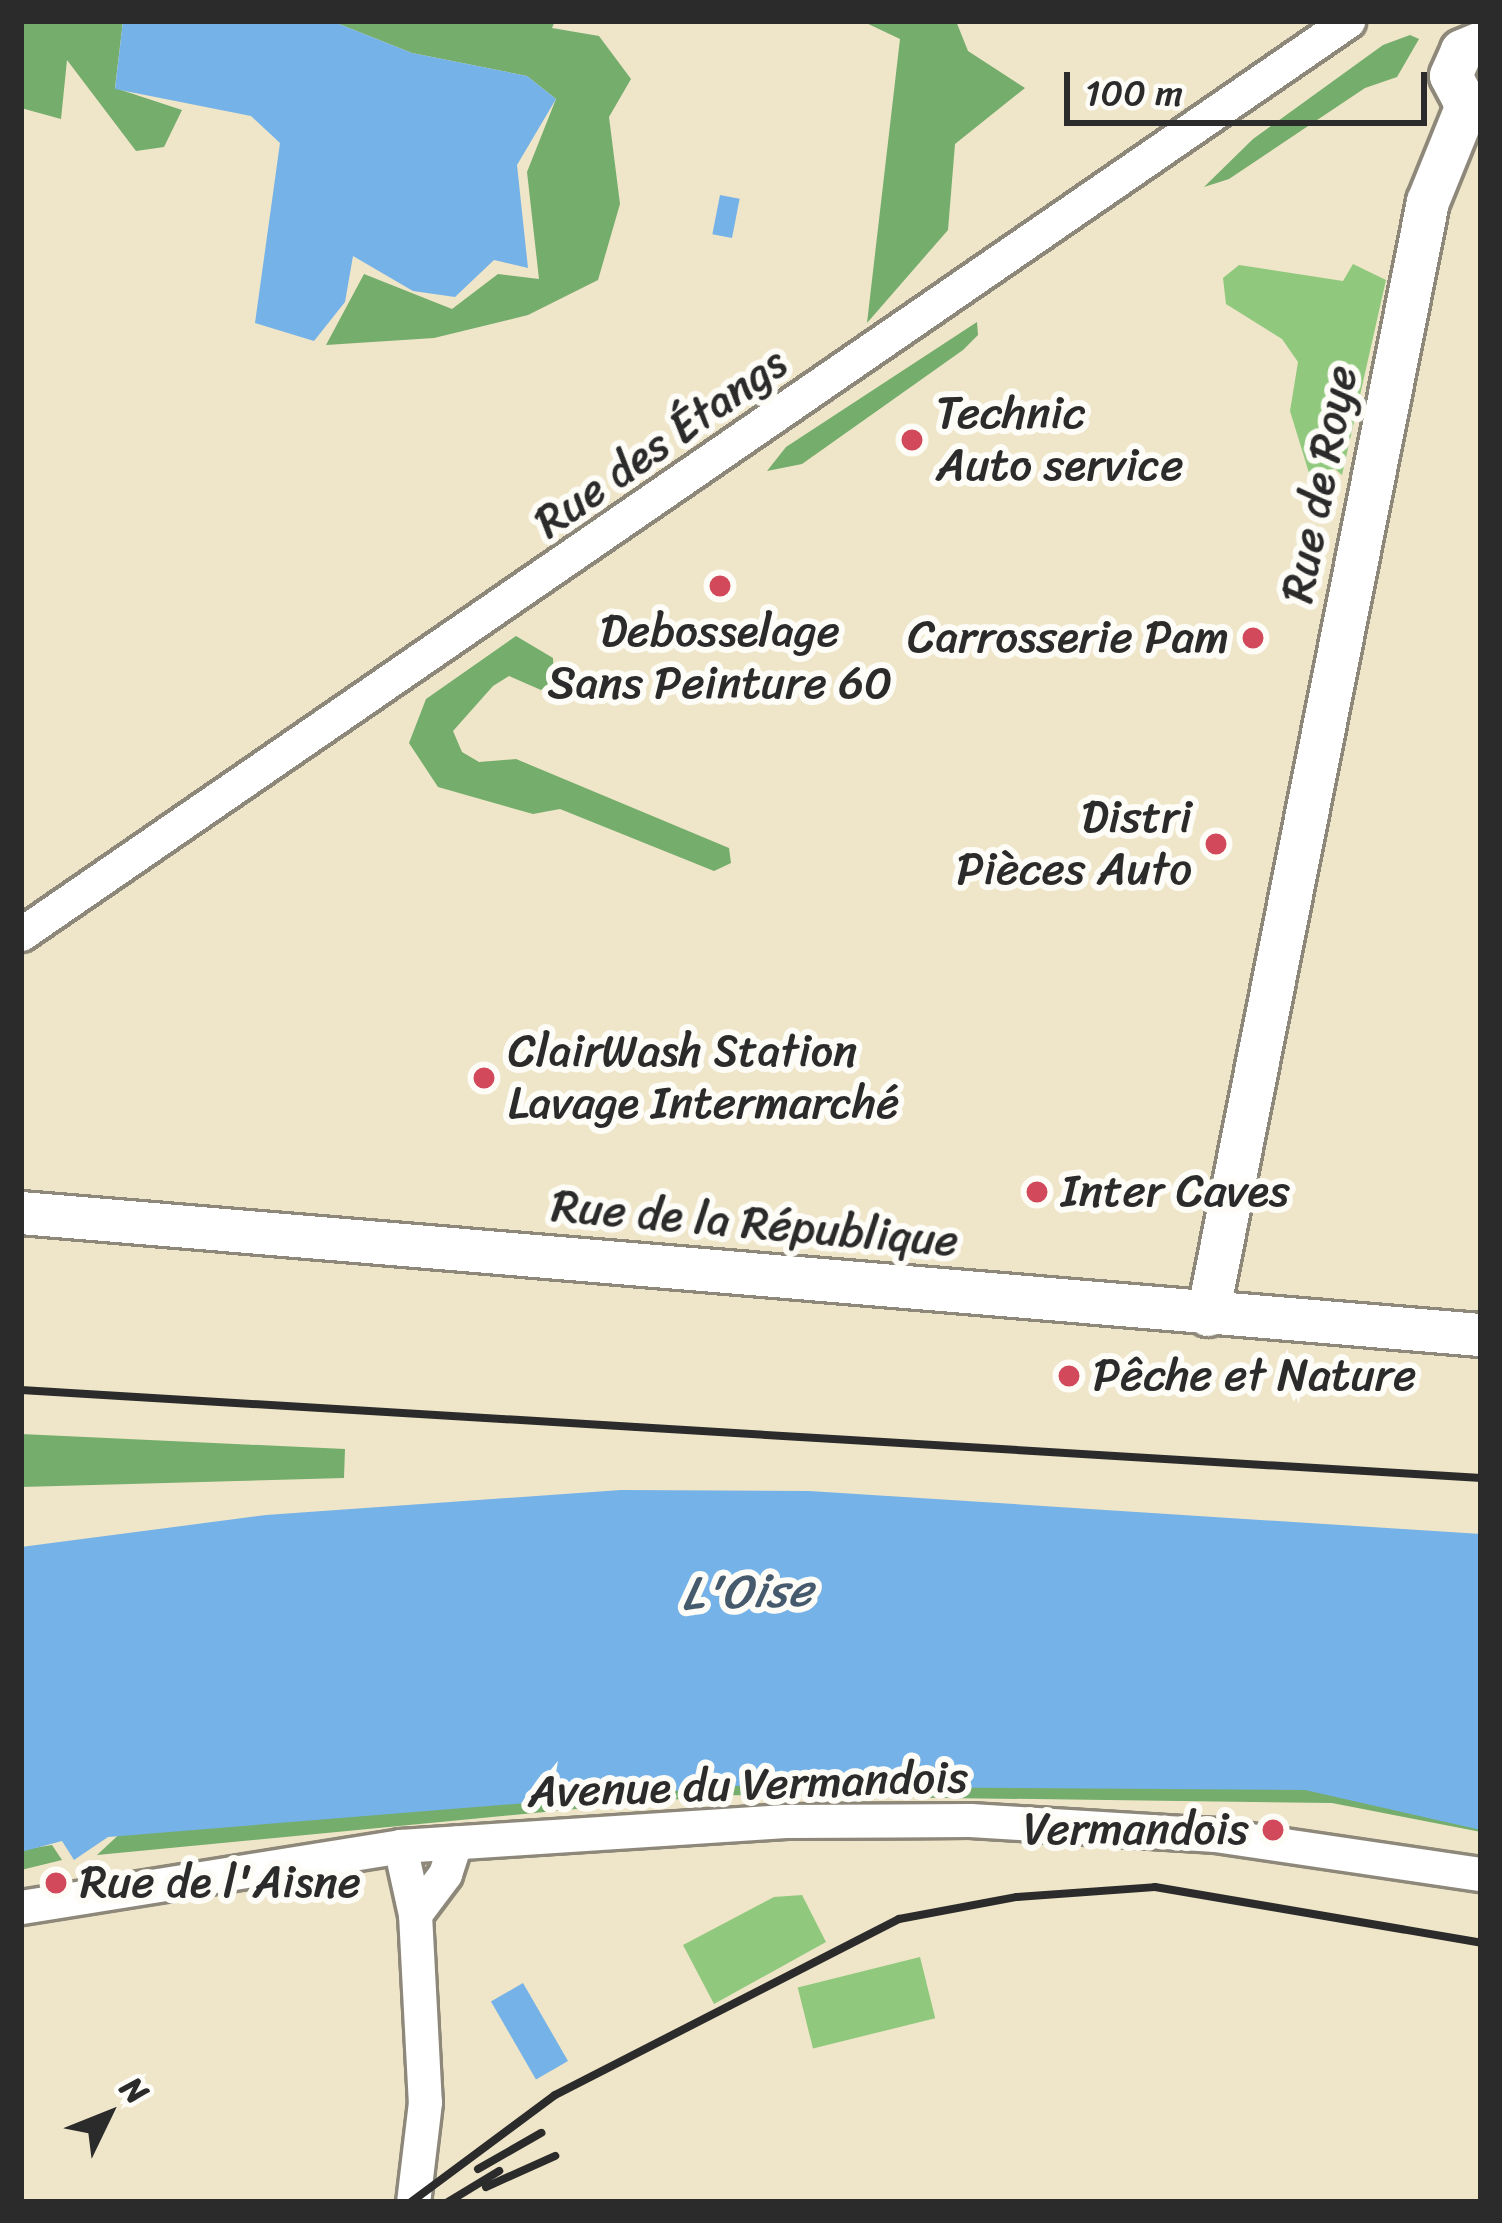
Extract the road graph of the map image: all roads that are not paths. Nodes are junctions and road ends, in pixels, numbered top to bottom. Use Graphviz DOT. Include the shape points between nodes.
graph roads {
  1 [pos="1348,21"];
  2 [pos="1473,37"];
  3 [pos="1475,105"];
  4 [pos="21,934"];
  5 [pos="21,1213"];
  6 [pos="1208,1315"];
  7 [pos="1481,1335"];
  8 [pos="455,1843"];
  9 [pos="400,1846"];
  10 [pos="1481,1874"];
  11 [pos="21,1906"];
  12 [pos="415,1914"];
  13 [pos="413,2202"];
  1 -- 4 [label="street, Rue des Étangs"];
  2 -- 3 [label="main road" via="1451,76"];
  3 -- 6 [label="main road, Rue de Roye" via="1427,202"];
  5 -- 6 [label="main road, Rue de la République"];
  6 -- 7 [label="main road, Rue de la République"];
  8 -- 9 [label="street, Avenue du Vermandois"];
  8 -- 10 [label="street, Avenue du Vermandois" via="785,1821 970,1820 1216,1835"];
  8 -- 12 [label="street" via="445,1874"];
  9 -- 11 [label="street, Avenue du Vermandois"];
  9 -- 12 [label="street"];
  12 -- 13 [label="street" via="425,2102"];
}
